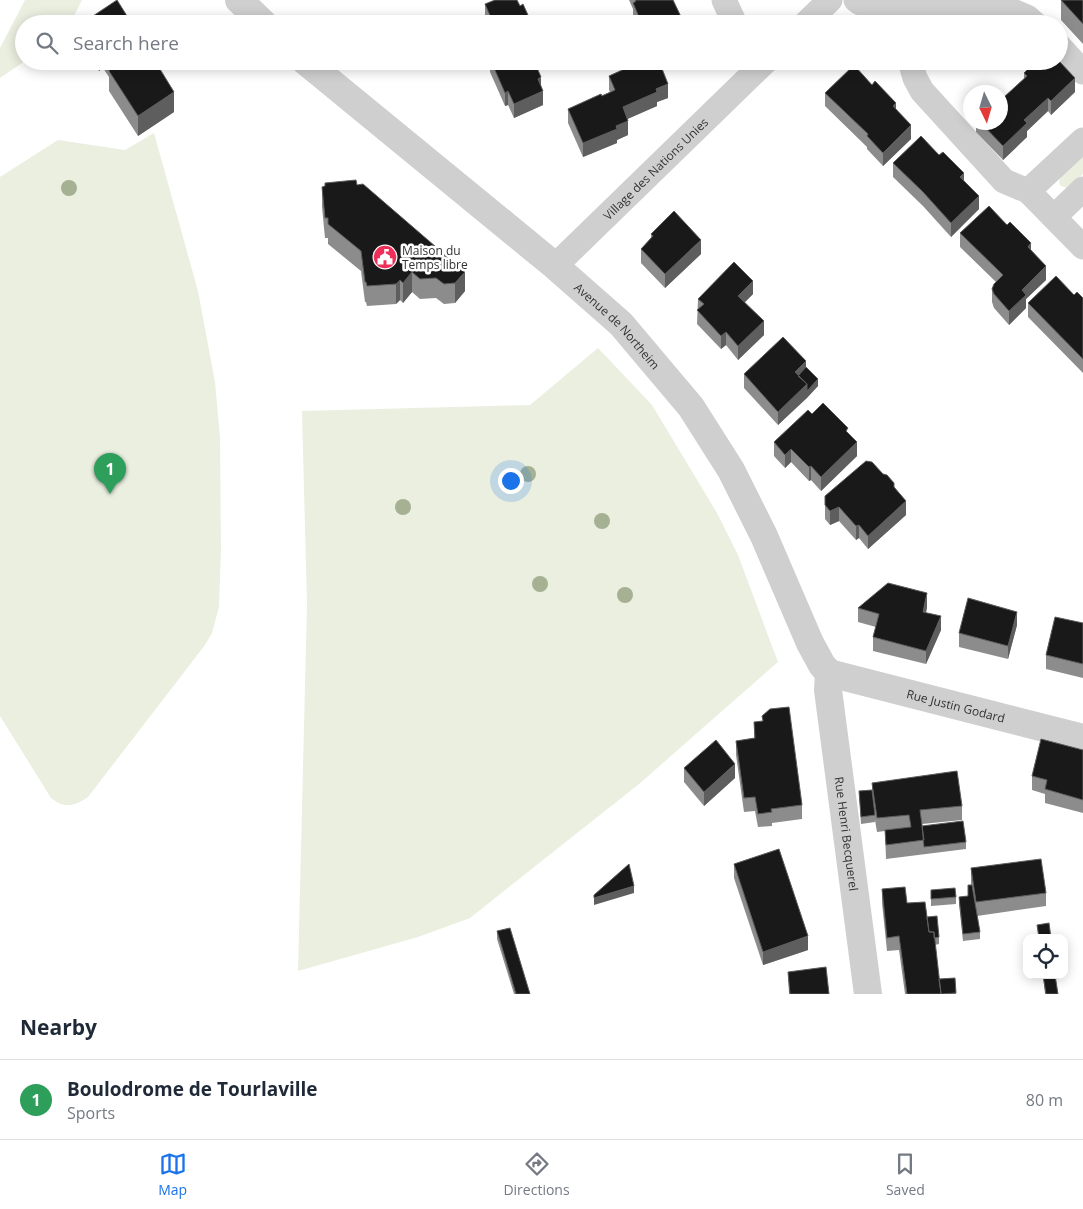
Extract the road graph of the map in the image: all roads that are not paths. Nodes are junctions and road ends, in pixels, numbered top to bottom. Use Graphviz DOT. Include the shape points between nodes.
graph roads {
  1 [pos="239,0"];
  2 [pos="724,0"];
  3 [pos="830,0"];
  4 [pos="856,0"];
  5 [pos="910,14"];
  6 [pos="255,15"];
  7 [pos="731,15"];
  8 [pos="814,15"];
  9 [pos="1022,15"];
  10 [pos="1068,56"];
  11 [pos="316,70"];
  12 [pos="753,70"];
  13 [pos="913,70"];
  14 [pos="1083,72"];
  15 [pos="1083,140"];
  16 [pos="1083,190"];
  17 [pos="1028,191"];
  18 [pos="1054,217"];
  19 [pos="1083,247"];
  20 [pos="555,266"];
  21 [pos="829,673"];
  22 [pos="1083,738"];
  23 [pos="868,994"];
  1 -- 6 [label="street"];
  2 -- 7 [label="street"];
  3 -- 8 [label="street"];
  4 -- 5 [label="street"];
  5 -- 9 [label="street" via="1008,9"];
  10 -- 14 [label="street"];
  11 -- 20 [label="street, Avenue de Northeim"];
  12 -- 20 [label="street, Village des Nations Unies"];
  13 -- 17 [label="street" via="922,91 1004,181"];
  15 -- 17 [label="street"];
  16 -- 18 [label="street"];
  17 -- 18 [label="street"];
  18 -- 19 [label="street"];
  20 -- 21 [label="street, Avenue de Northeim" via="622,324 691,407 731,470 764,536 810,643"];
  21 -- 22 [label="street, Rue Justin Godard"];
  21 -- 23 [label="street, Rue Henri Becquerel" via="828,690"];
}
